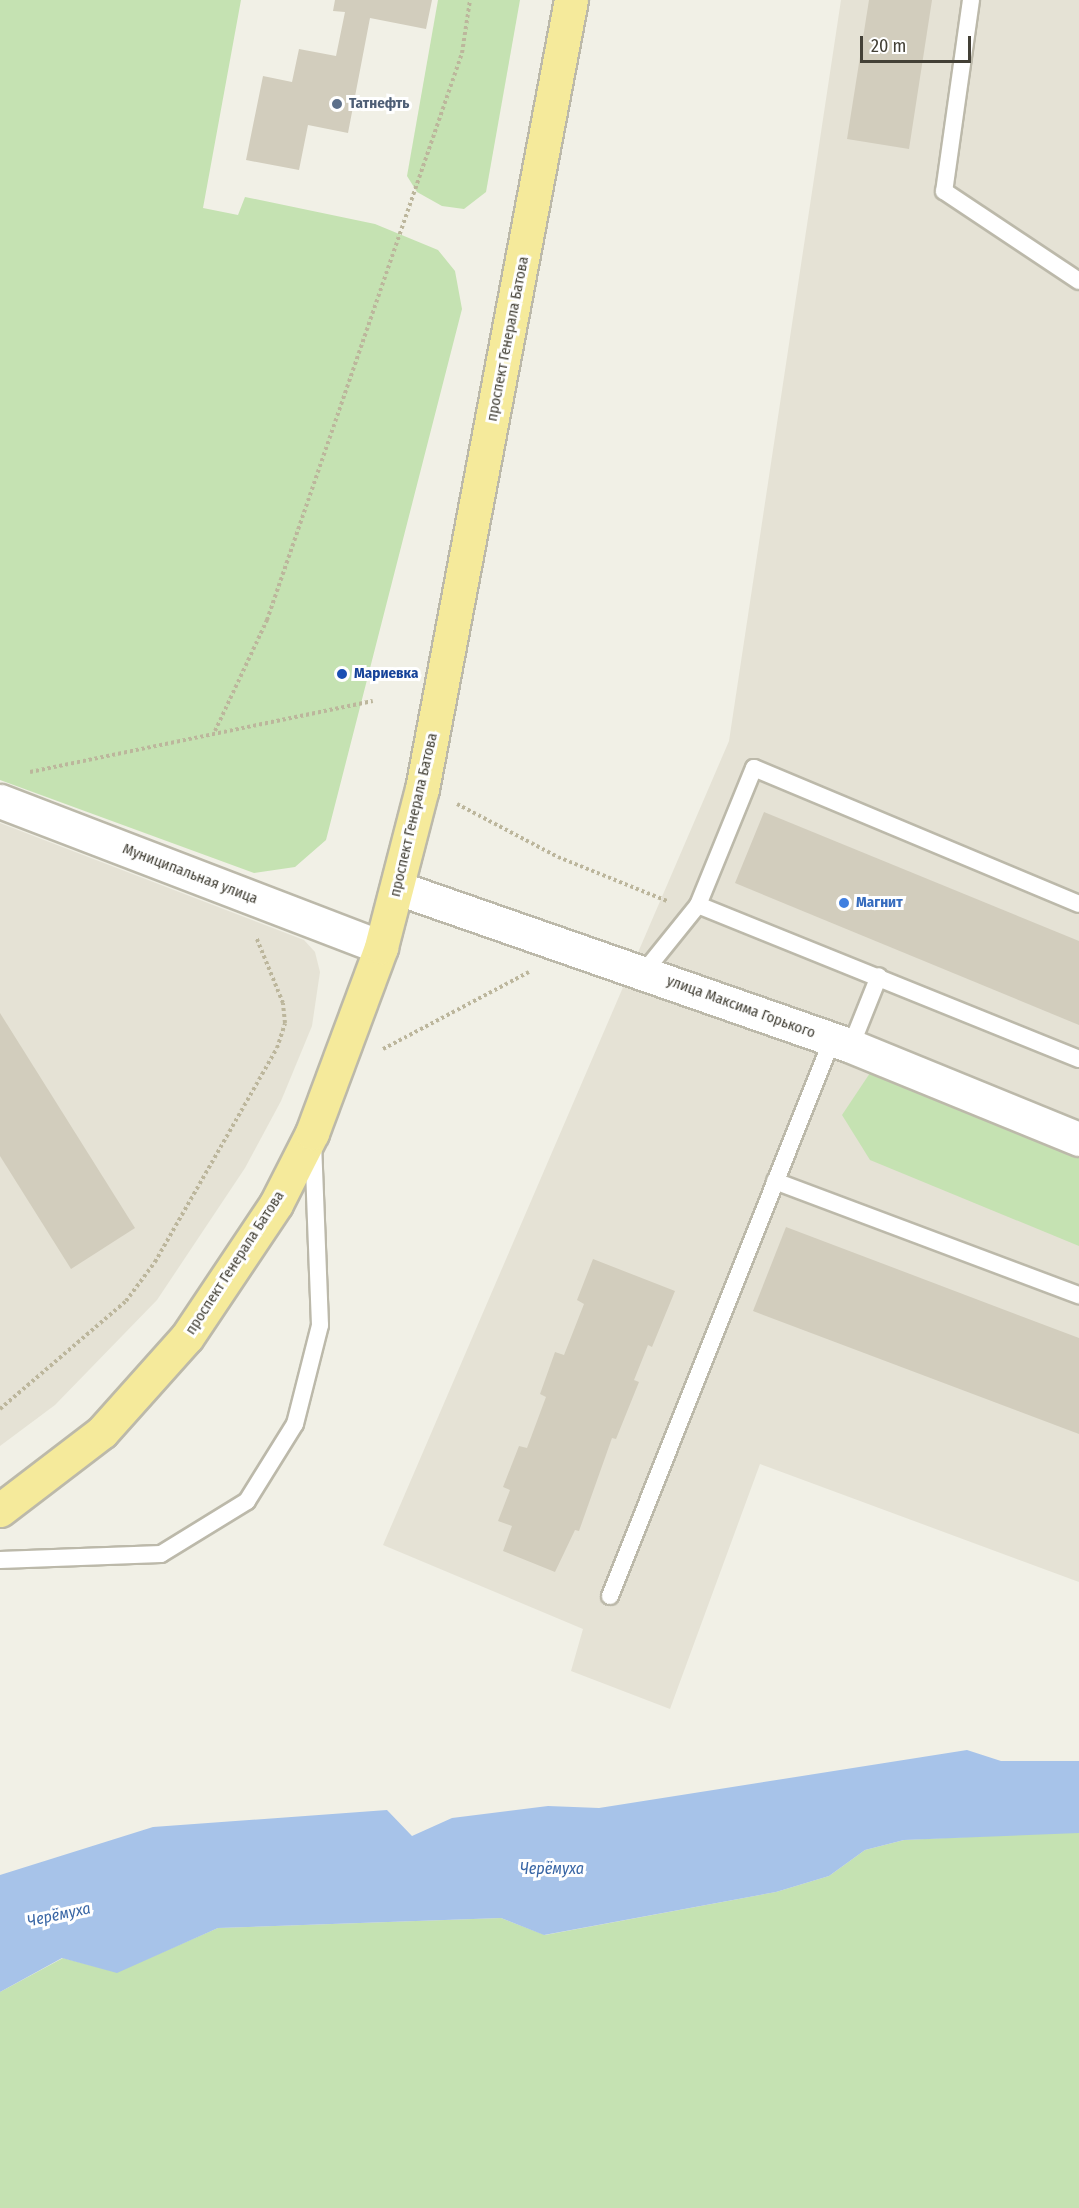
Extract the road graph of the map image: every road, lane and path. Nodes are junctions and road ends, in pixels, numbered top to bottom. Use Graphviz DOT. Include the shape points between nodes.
graph roads {
  1 [pos="470,0"];
  2 [pos="571,0"];
  3 [pos="971,0"];
  4 [pos="1079,281"];
  5 [pos="373,701"];
  6 [pos="215,731"];
  7 [pos="22,774"];
  8 [pos="458,793"];
  9 [pos="0,801"];
  10 [pos="398,888"];
  11 [pos="230,889"];
  12 [pos="1079,904"];
  13 [pos="695,909"];
  14 [pos="381,947"];
  15 [pos="575,948"];
  16 [pos="644,972"];
  17 [pos="879,976"];
  18 [pos="841,1043"];
  19 [pos="383,1048"];
  20 [pos="1079,1059"];
  21 [pos="312,1133"];
  22 [pos="1079,1139"];
  23 [pos="776,1181"];
  24 [pos="1079,1295"];
  25 [pos="0,1409"];
  26 [pos="0,1510"];
  27 [pos="0,1560"];
  28 [pos="610,1596"];
  1 -- 6 [label="path" via="462,53 267,620"];
  2 -- 10 [label="main road, проспект Генерала Батова" via="449,654"];
  3 -- 4 [label="lane" via="944,191"];
  5 -- 6 [label="path"];
  6 -- 7 [label="path" via="133,754"];
  8 -- 13 [label="path" via="456,805 558,857"];
  9 -- 11 [label="street, Муниципальная улица"];
  10 -- 14 [label="main road, проспект Генерала Батова"];
  10 -- 15 [label="street, улица Максима Горького"];
  11 -- 14 [label="street, Муниципальная улица"];
  11 -- 25 [label="path" via="277,982 285,1023 277,1048 155,1262 126,1302"];
  12 -- 13 [label="lane" via="754,768"];
  13 -- 16 [label="lane"];
  13 -- 17 [label="lane"];
  14 -- 21 [label="main road, проспект Генерала Батова"];
  15 -- 16 [label="street, улица Максима Горького"];
  15 -- 19 [label="path"];
  16 -- 18 [label="street, улица Максима Горького"];
  17 -- 18 [label="lane"];
  17 -- 20 [label="lane"];
  18 -- 22 [label="street, улица Максима Горького"];
  18 -- 23 [label="lane"];
  21 -- 26 [label="main road, проспект Генерала Батова" via="276,1204 187,1337 102,1432"];
  21 -- 27 [label="lane" via="320,1325 295,1424 247,1501 161,1554"];
  23 -- 24 [label="lane"];
  23 -- 28 [label="lane"];
}
